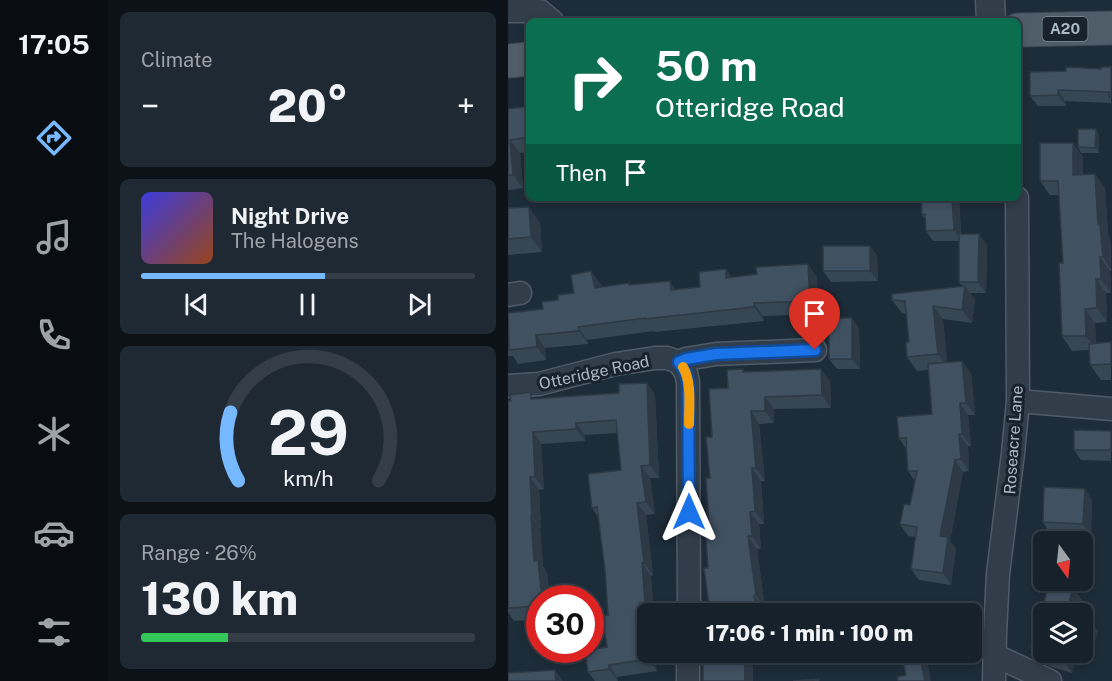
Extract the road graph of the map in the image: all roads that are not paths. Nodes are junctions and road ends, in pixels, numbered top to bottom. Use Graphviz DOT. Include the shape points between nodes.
graph roads {
  1 [pos="990,0"];
  2 [pos="508,11"];
  3 [pos="548,18"];
  4 [pos="991,18"];
  5 [pos="1111,28"];
  6 [pos="1021,30"];
  7 [pos="526,59"];
  8 [pos="508,61"];
  9 [pos="1017,201"];
  10 [pos="815,350"];
  11 [pos="679,362"];
  12 [pos="508,386"];
  13 [pos="1018,402"];
  14 [pos="1111,409"];
  15 [pos="689,603"];
  16 [pos="994,655"];
  17 [pos="688,663"];
  18 [pos="688,681"];
  19 [pos="994,681"];
  20 [pos="1050,681"];
  1 -- 4 [label="street"];
  2 -- 3 [label="street" via="540,11"];
  5 -- 6 [label="main road, A20"];
  7 -- 8 [label="main road"];
  9 -- 13 [label="street, Roseacre Lane"];
  10 -- 11 [label="street, Otteridge Road" via="716,354"];
  11 -- 12 [label="street, Otteridge Road" via="655,358 539,384"];
  11 -- 15 [label="street" via="688,382"];
  13 -- 14 [label="street"];
  13 -- 16 [label="street, Roseacre Lane" via="998,574"];
  16 -- 19 [label="street, Roseacre Lane"];
  16 -- 20 [label="street"];
  17 -- 18 [label="street"];
}
